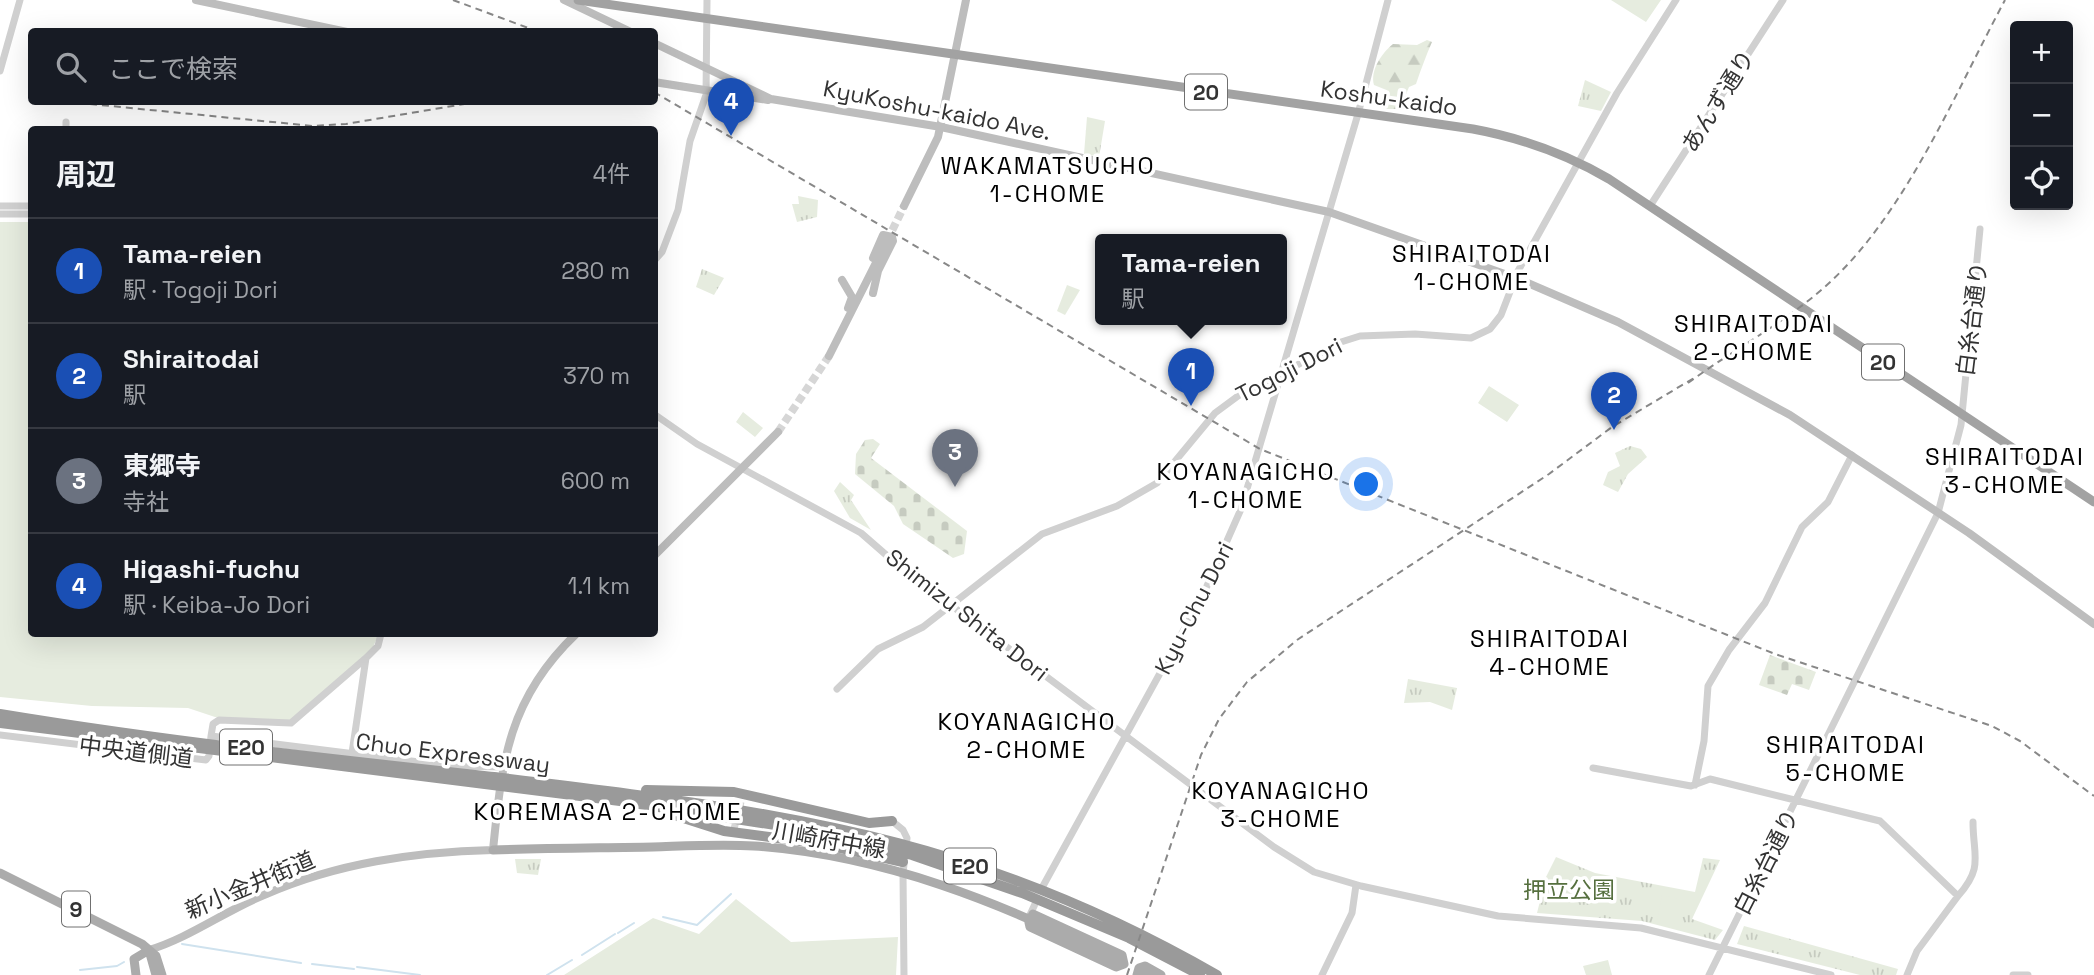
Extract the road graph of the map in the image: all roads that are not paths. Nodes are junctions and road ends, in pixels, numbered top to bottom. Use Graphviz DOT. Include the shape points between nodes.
graph roads {
  1 [pos="20,0"];
  2 [pos="196,0"];
  3 [pos="564,0"];
  4 [pos="578,0"];
  5 [pos="616,0"];
  6 [pos="707,0"];
  7 [pos="966,0"];
  8 [pos="1388,0"];
  9 [pos="1676,0"];
  10 [pos="1783,0"];
  11 [pos="593,6"];
  12 [pos="706,15"];
  13 [pos="328,28"];
  14 [pos="625,28"];
  15 [pos="658,45"];
  16 [pos="956,52"];
  17 [pos="705,67"];
  18 [pos="0,71"];
  19 [pos="658,83"];
  20 [pos="752,90"];
  21 [pos="706,91"];
  22 [pos="739,96"];
  23 [pos="778,101"];
  24 [pos="1358,111"];
  25 [pos="941,127"];
  26 [pos="1580,160"];
  27 [pos="0,205"];
  28 [pos="1652,205"];
  29 [pos="28,206"];
  30 [pos="903,209"];
  31 [pos="1329,212"];
  32 [pos="0,214"];
  33 [pos="28,214"];
  34 [pos="1980,229"];
  35 [pos="887,241"];
  36 [pos="658,256"];
  37 [pos="1516,278"];
  38 [pos="842,280"];
  39 [pos="865,284"];
  40 [pos="873,292"];
  41 [pos="1282,372"];
  42 [pos="1962,412"];
  43 [pos="658,417"];
  44 [pos="778,432"];
  45 [pos="1852,456"];
  46 [pos="743,468"];
  47 [pos="2094,500"];
  48 [pos="1938,513"];
  49 [pos="658,552"];
  50 [pos="950,605"];
  51 [pos="2094,624"];
  52 [pos="380,637"];
  53 [pos="573,637"];
  54 [pos="366,658"];
  55 [pos="837,689"];
  56 [pos="0,714"];
  57 [pos="0,723"];
  58 [pos="0,735"];
  59 [pos="211,736"];
  60 [pos="1127,737"];
  61 [pos="352,753"];
  62 [pos="503,767"];
  63 [pos="1593,768"];
  64 [pos="508,783"];
  65 [pos="524,785"];
  66 [pos="1695,785"];
  67 [pos="1798,800"];
  68 [pos="892,821"];
  69 [pos="1973,822"];
  70 [pos="729,830"];
  71 [pos="731,846"];
  72 [pos="493,850"];
  73 [pos="903,856"];
  74 [pos="0,873"];
  75 [pos="1356,885"];
  76 [pos="1043,886"];
  77 [pos="1958,896"];
  78 [pos="1031,911"];
  79 [pos="1153,945"];
  80 [pos="1722,948"];
  81 [pos="149,950"];
  82 [pos="1117,960"];
  83 [pos="163,972"];
  84 [pos="1143,974"];
  85 [pos="136,975"];
  86 [pos="156,975"];
  87 [pos="904,975"];
  88 [pos="1161,975"];
  89 [pos="1200,975"];
  90 [pos="1217,975"];
  91 [pos="1322,975"];
  92 [pos="1709,975"];
  93 [pos="1831,975"];
  94 [pos="1907,975"];
  95 [pos="2013,975"];
  96 [pos="2028,975"];
  1 -- 18 [label="street"];
  2 -- 13 [label="main road"];
  3 -- 11 [label="main road"];
  4 -- 11 [label="highway, Koshu-kaido / 20"];
  5 -- 12 [label="highway, Koshu-kaido / 20"];
  6 -- 12 [label="street"];
  7 -- 16 [label="main road"];
  8 -- 24 [label="street, Kyu-Chu Dori"];
  9 -- 26 [label="street, Togoji Dori"];
  10 -- 28 [label="street, あんず通り"];
  11 -- 12 [label="highway, Koshu-kaido / 20"];
  11 -- 14 [label="main road"];
  12 -- 16 [label="highway, Koshu-kaido / 20"];
  12 -- 17 [label="street"];
  15 -- 17 [label="main road, KyuKoshu-kaido Ave."];
  16 -- 24 [label="highway, Koshu-kaido / 20"];
  16 -- 25 [label="main road"];
  17 -- 20 [label="main road, KyuKoshu-kaido Ave."];
  17 -- 21 [label="street"];
  19 -- 21 [label="main road"];
  20 -- 22 [label="main road"];
  20 -- 23 [label="main road, KyuKoshu-kaido Ave."];
  21 -- 22 [label="main road"];
  21 -- 36 [label="street" via="690,141 678,210"];
  22 -- 23 [label="main road"];
  23 -- 25 [label="main road, KyuKoshu-kaido Ave."];
  24 -- 26 [label="highway, Koshu-kaido / 20" via="1494,133"];
  24 -- 31 [label="street, Kyu-Chu Dori"];
  25 -- 30 [label="main road" via="936,154"];
  25 -- 31 [label="main road, KyuKoshu-kaido Ave."];
  26 -- 28 [label="highway, Koshu-kaido / 20"];
  26 -- 37 [label="street, Togoji Dori"];
  27 -- 29 [label="street"];
  28 -- 42 [label="highway, Koshu-kaido / 20"];
  31 -- 37 [label="main road, KyuKoshu-kaido Ave."];
  31 -- 41 [label="street, Kyu-Chu Dori"];
  32 -- 33 [label="street"];
  34 -- 42 [label="street, 白糸台通り"];
  35 -- 39 [label="main road"];
  37 -- 41 [label="street, Togoji Dori" via="1498,320 1475,337 1360,336"];
  37 -- 45 [label="main road, KyuKoshu-kaido Ave." via="1703,365"];
  38 -- 39 [label="main road" via="851,301 828,358"];
  39 -- 40 [label="main road" via="882,236 888,235 893,241"];
  41 -- 50 [label="street, Togoji Dori" via="1232,399 1211,417 1157,483 1117,506 1042,534"];
  41 -- 60 [label="street, Kyu-Chu Dori" via="1247,495 1219,561"];
  42 -- 47 [label="highway, Koshu-kaido / 20"];
  42 -- 48 [label="street, 白糸台通り"];
  43 -- 46 [label="street, Shimizu Shita Dori"];
  44 -- 46 [label="main road"];
  45 -- 48 [label="main road, KyuKoshu-kaido Ave."];
  45 -- 66 [label="street" via="1828,502 1802,527 1765,603 1708,686"];
  46 -- 49 [label="main road"];
  46 -- 50 [label="street, Shimizu Shita Dori" via="862,533"];
  48 -- 51 [label="main road, KyuKoshu-kaido Ave."];
  48 -- 67 [label="street, 白糸台通り"];
  50 -- 55 [label="street, Togoji Dori" via="923,627 878,649"];
  50 -- 60 [label="street, Shimizu Shita Dori"];
  52 -- 54 [label="street"];
  53 -- 62 [label="main road" via="528,692"];
  54 -- 59 [label="street" via="291,723 219,720 213,723"];
  54 -- 61 [label="street"];
  56 -- 64 [label="highway, Chuo Expressway / E20"];
  57 -- 64 [label="highway, Chuo Expressway / E20"];
  58 -- 59 [label="street, 中央道側道" via="206,761"];
  59 -- 61 [label="street, 中央道側道"];
  60 -- 75 [label="street, Shimizu Shita Dori" via="1273,847 1314,872"];
  60 -- 76 [label="street, Kyu-Chu Dori"];
  61 -- 62 [label="street, 中央道側道" via="451,766"];
  62 -- 72 [label="main road"];
  63 -- 66 [label="street"];
  64 -- 65 [label="highway, Chuo Expressway / E20"];
  65 -- 68 [label="highway" via="743,794 869,823"];
  65 -- 70 [label="highway" via="679,815"];
  65 -- 73 [label="highway, Chuo Expressway / E20" via="773,815"];
  66 -- 67 [label="street" via="1710,779"];
  67 -- 77 [label="street" via="1880,821"];
  67 -- 80 [label="street, 白糸台通り"];
  68 -- 73 [label="street" via="906,834"];
  69 -- 77 [label="street" via="1976,866"];
  70 -- 71 [label="street"];
  70 -- 73 [label="highway"];
  71 -- 72 [label="main road, 川崎府中線"];
  71 -- 73 [label="main road, 川崎府中線"];
  72 -- 81 [label="main road, 新小金井街道" via="401,856 318,875 263,895"];
  73 -- 78 [label="main road, 川崎府中線" via="985,900"];
  73 -- 79 [label="highway, E20" via="1025,889"];
  73 -- 87 [label="street"];
  74 -- 81 [label="main road, 9" via="94,917"];
  75 -- 80 [label="street, Shimizu Shita Dori" via="1498,916 1618,924"];
  75 -- 91 [label="street" via="1353,911"];
  77 -- 94 [label="street" via="1917,951"];
  78 -- 78 [label="main road" via="1122,955 1124,964 1116,967 1030,927"];
  78 -- 82 [label="main road"];
  79 -- 89 [label="highway, E20"];
  79 -- 90 [label="highway, E20"];
  80 -- 92 [label="street, 白糸台通り"];
  80 -- 93 [label="street, Shimizu Shita Dori"];
  81 -- 83 [label="main road, 9"];
  81 -- 85 [label="main road" via="134,959"];
  81 -- 86 [label="main road"];
  84 -- 88 [label="main road" via="1142,967"];
  95 -- 96 [label="street"];
}
